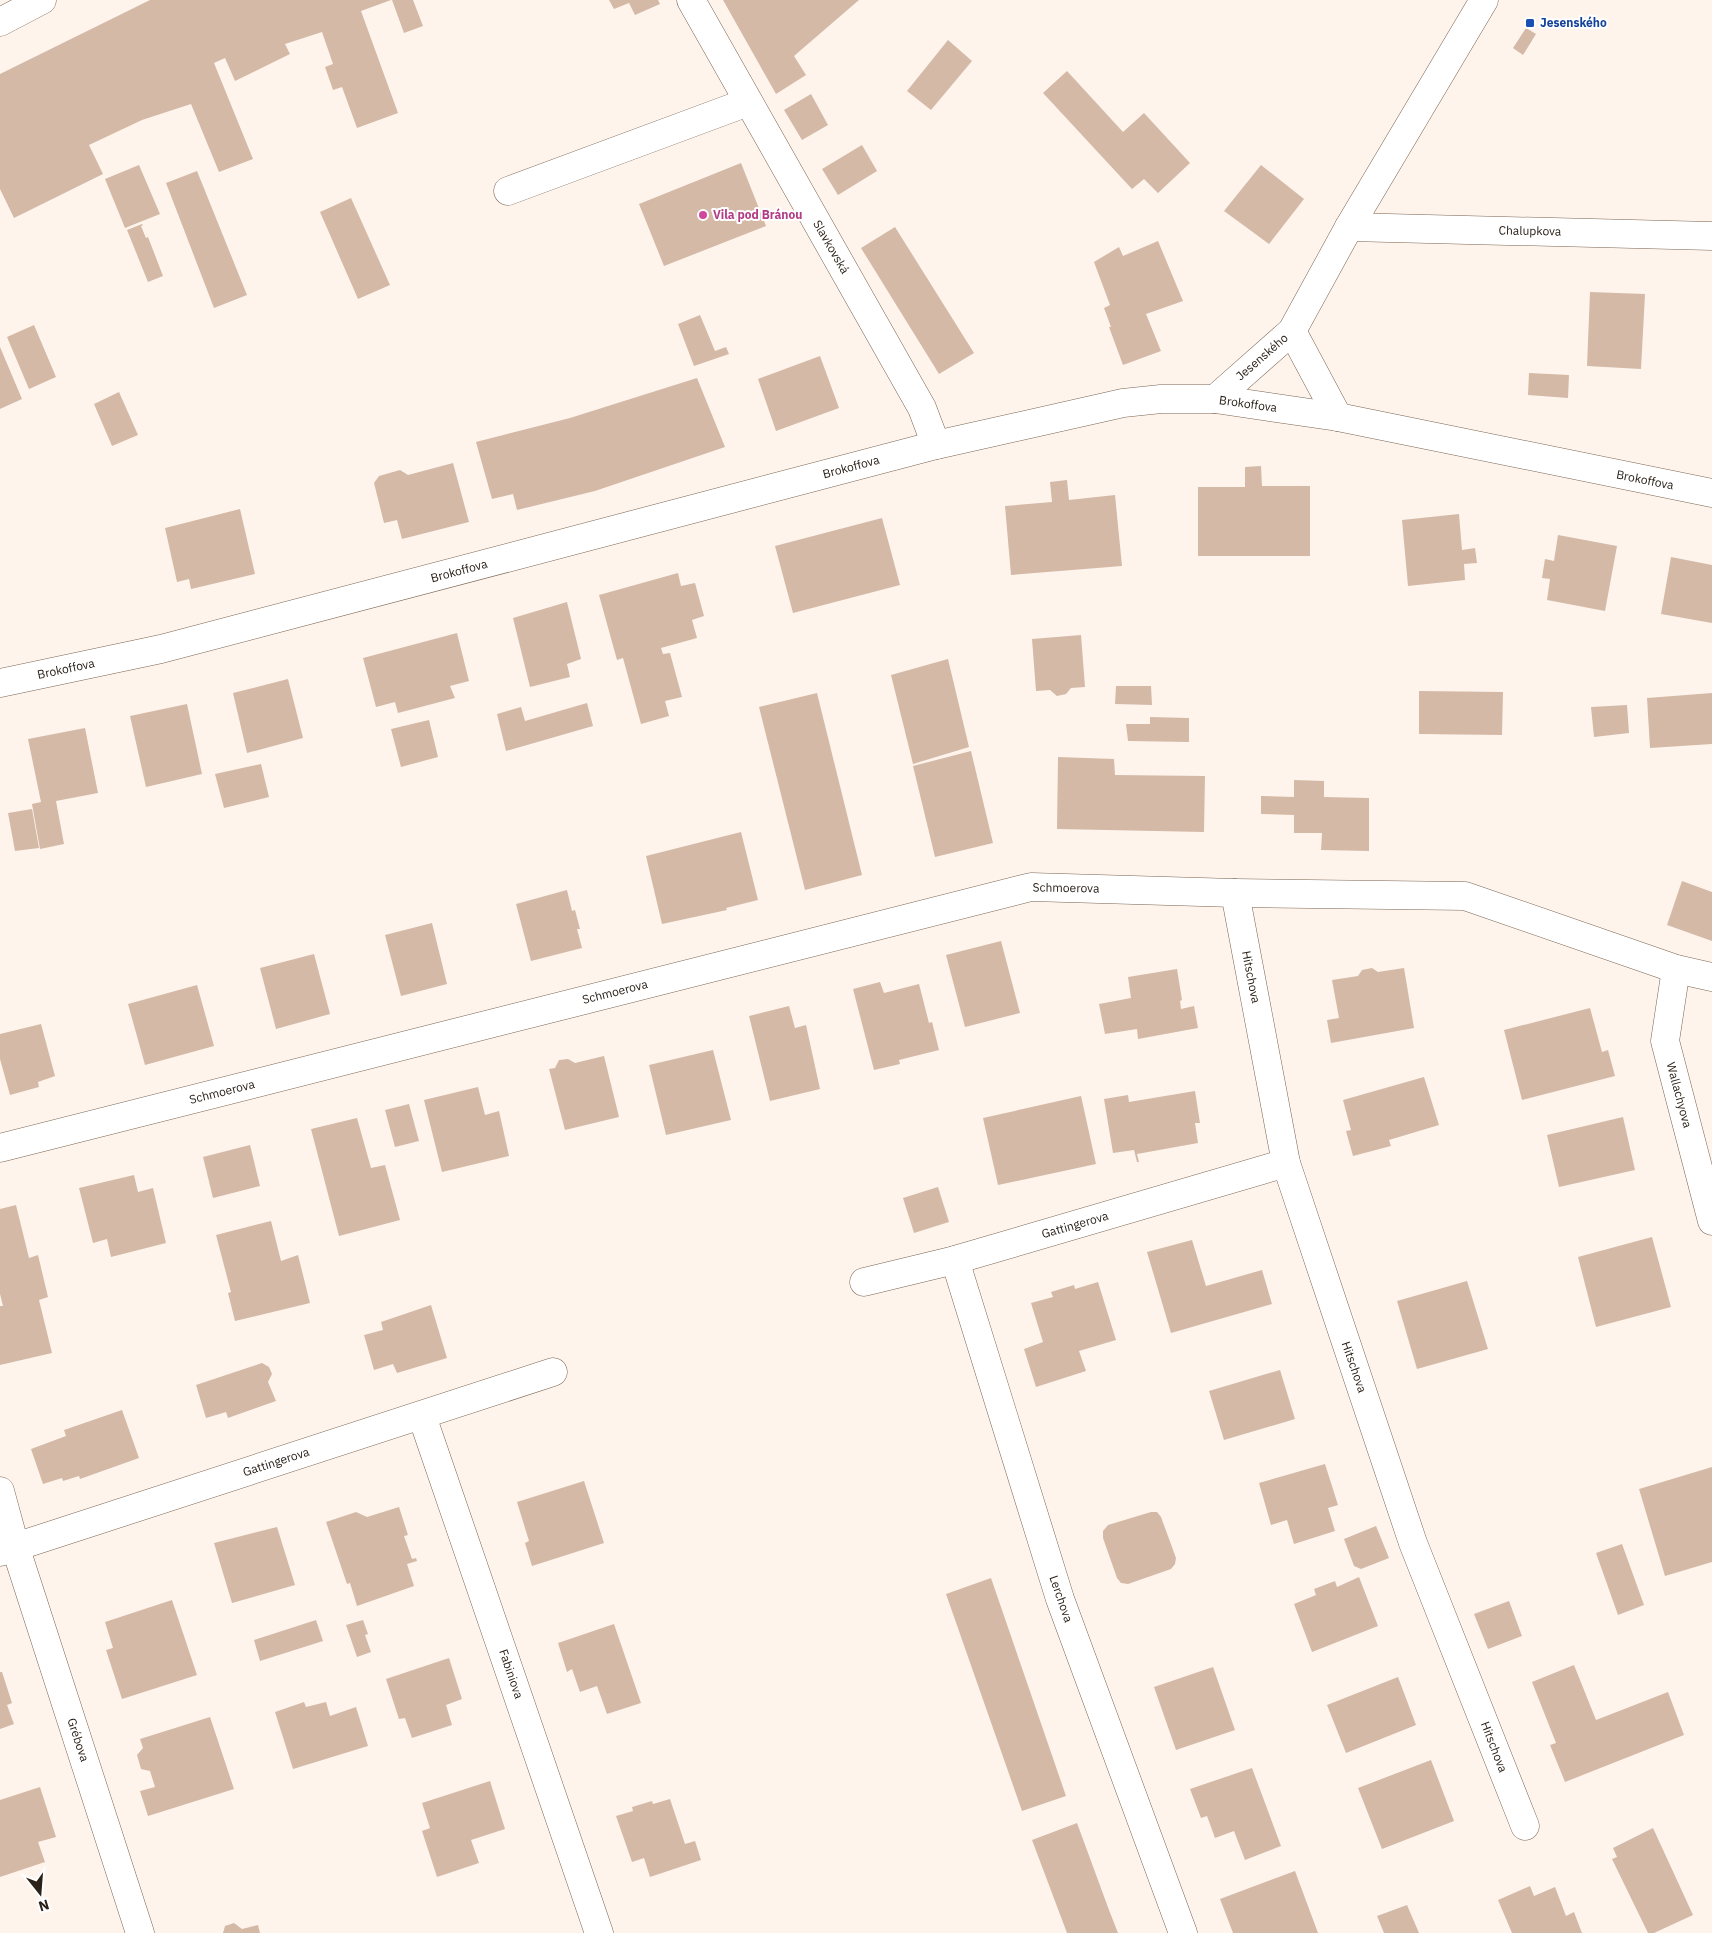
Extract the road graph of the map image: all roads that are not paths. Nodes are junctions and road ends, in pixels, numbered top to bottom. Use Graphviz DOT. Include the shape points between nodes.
graph roads {
  1 [pos="42,0"];
  2 [pos="691,0"];
  3 [pos="1484,0"];
  4 [pos="0,22"];
  5 [pos="748,102"];
  6 [pos="508,191"];
  7 [pos="1349,227"];
  8 [pos="1712,236"];
  9 [pos="1292,331"];
  10 [pos="1215,399"];
  11 [pos="1338,417"];
  12 [pos="936,445"];
  13 [pos="1712,493"];
  14 [pos="0,683"];
  15 [pos="1235,893"];
  16 [pos="1676,969"];
  17 [pos="1712,977"];
  18 [pos="0,1148"];
  19 [pos="1286,1163"];
  20 [pos="1712,1221"];
  21 [pos="955,1260"];
  22 [pos="864,1282"];
  23 [pos="552,1372"];
  24 [pos="422,1416"];
  25 [pos="0,1491"];
  26 [pos="8,1549"];
  27 [pos="1524,1826"];
  28 [pos="140,1933"];
  29 [pos="599,1933"];
  30 [pos="1183,1933"];
  1 -- 4 [label="street"];
  2 -- 5 [label="street, Slavkovská"];
  3 -- 7 [label="street, Jesenského"];
  5 -- 6 [label="street"];
  5 -- 12 [label="street, Slavkovská" via="922,408"];
  7 -- 8 [label="street, Chalupkova"];
  7 -- 9 [label="street, Jesenského"];
  9 -- 10 [label="street, Jesenského"];
  9 -- 11 [label="street"];
  10 -- 11 [label="street, Brokoffova"];
  10 -- 12 [label="street, Brokoffova" via="1124,403"];
  11 -- 13 [label="street, Brokoffova"];
  12 -- 14 [label="street, Brokoffova" via="161,649"];
  15 -- 16 [label="street, Schmoerova" via="1465,896"];
  15 -- 18 [label="street, Schmoerova" via="1031,886"];
  15 -- 19 [label="street, Hitschova"];
  16 -- 17 [label="street, Schmoerova"];
  16 -- 20 [label="street, Wallachyova" via="1665,1041"];
  19 -- 21 [label="street, Gattingerova"];
  19 -- 27 [label="street, Hitschova" via="1414,1543"];
  21 -- 22 [label="street, Gattingerova"];
  21 -- 30 [label="street, Lerchova" via="1060,1599"];
  23 -- 24 [label="street, Gattingerova"];
  24 -- 26 [label="street, Gattingerova"];
  24 -- 29 [label="street, Fabiniova"];
  25 -- 26 [label="street"];
  26 -- 28 [label="street, Grébova"];
}
